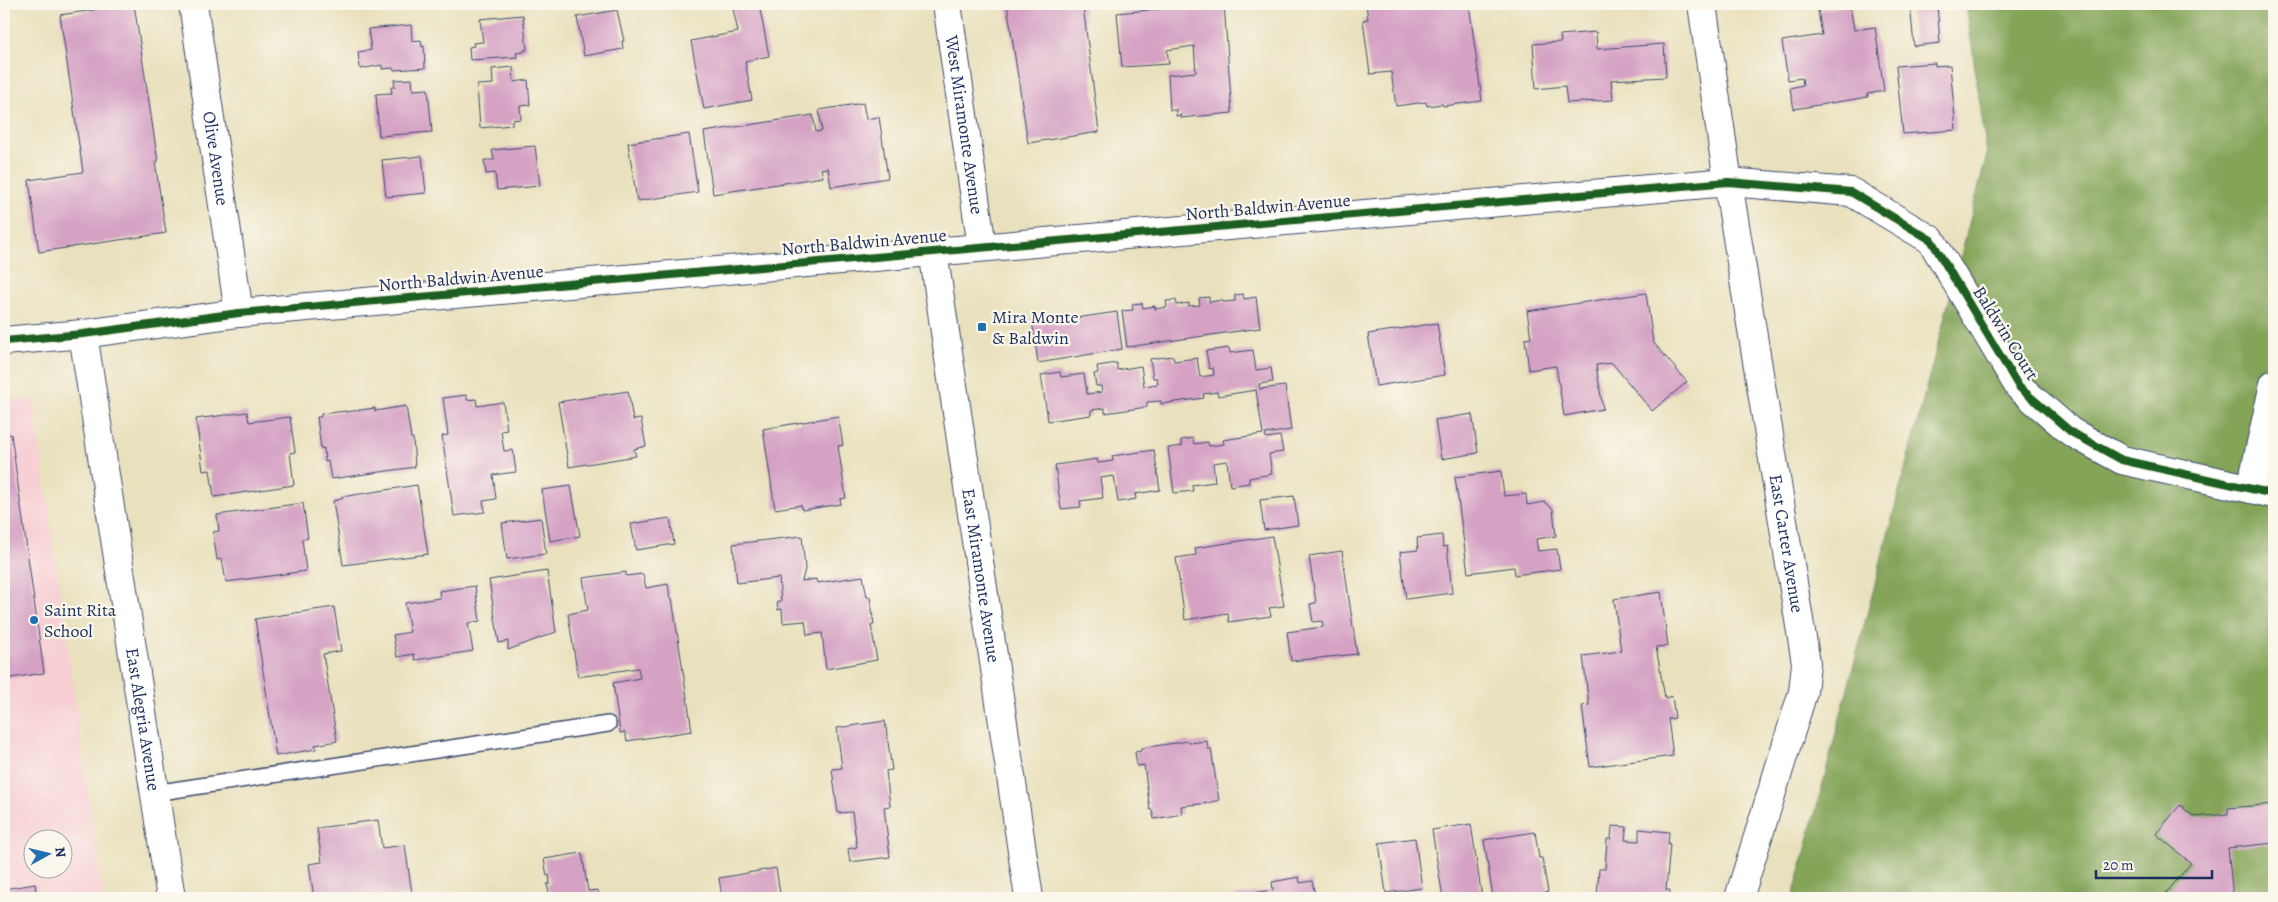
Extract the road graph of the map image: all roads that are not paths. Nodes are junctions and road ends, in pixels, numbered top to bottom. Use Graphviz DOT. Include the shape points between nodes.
graph roads {
  1 [pos="193,4"];
  2 [pos="947,4"];
  3 [pos="1702,4"];
  4 [pos="1728,182"];
  5 [pos="982,247"];
  6 [pos="933,251"];
  7 [pos="240,313"];
  8 [pos="83,334"];
  9 [pos="4,341"];
  10 [pos="2274,384"];
  11 [pos="2263,492"];
  12 [pos="608,724"];
  13 [pos="154,793"];
  14 [pos="171,898"];
  15 [pos="1029,898"];
  16 [pos="1739,898"];
  1 -- 7 [label="street, Olive Avenue"];
  2 -- 5 [label="street, West Miramonte Avenue"];
  3 -- 4 [label="street, East Carter Avenue"];
  4 -- 5 [label="street, North Baldwin Avenue"];
  4 -- 11 [label="street, Baldwin Court" via="1851,192 1931,240 2019,387 2070,432 2122,460"];
  4 -- 16 [label="street, East Carter Avenue" via="1806,663 1803,692"];
  5 -- 6 [label="street, North Baldwin Avenue"];
  6 -- 7 [label="street, North Baldwin Avenue"];
  6 -- 15 [label="street, East Miramonte Avenue"];
  7 -- 8 [label="street, North Baldwin Avenue"];
  8 -- 9 [label="street, North Baldwin Avenue"];
  8 -- 13 [label="street, East Alegria Avenue"];
  10 -- 11 [label="street"];
  12 -- 13 [label="lane"];
  13 -- 14 [label="street, East Alegria Avenue"];
}
